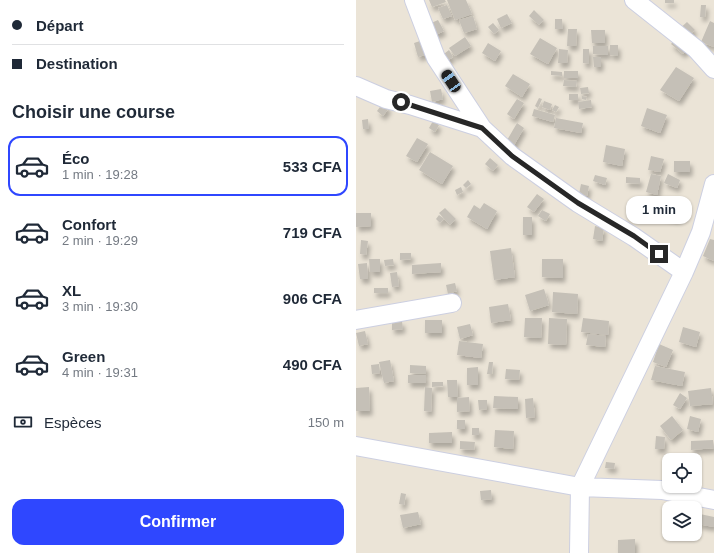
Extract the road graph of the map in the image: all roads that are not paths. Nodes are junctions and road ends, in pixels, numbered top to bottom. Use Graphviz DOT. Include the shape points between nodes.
graph roads {
  1 [pos="414,0"];
  2 [pos="634,0"];
  3 [pos="714,69"];
  4 [pos="356,86"];
  5 [pos="482,128"];
  6 [pos="714,184"];
  7 [pos="684,272"];
  8 [pos="452,303"];
  9 [pos="356,320"];
  10 [pos="356,446"];
  11 [pos="580,487"];
  12 [pos="714,500"];
  13 [pos="579,553"];
  1 -- 5 [label="street" via="436,58"];
  2 -- 3 [label="street" via="696,49"];
  4 -- 5 [label="street" via="386,100"];
  5 -- 7 [label="street" via="512,156 578,203 634,236"];
  6 -- 7 [label="street" via="701,232"];
  7 -- 11 [label="street"];
  8 -- 9 [label="street"];
  10 -- 11 [label="street"];
  11 -- 12 [label="street" via="662,490"];
  11 -- 13 [label="street"];
}
